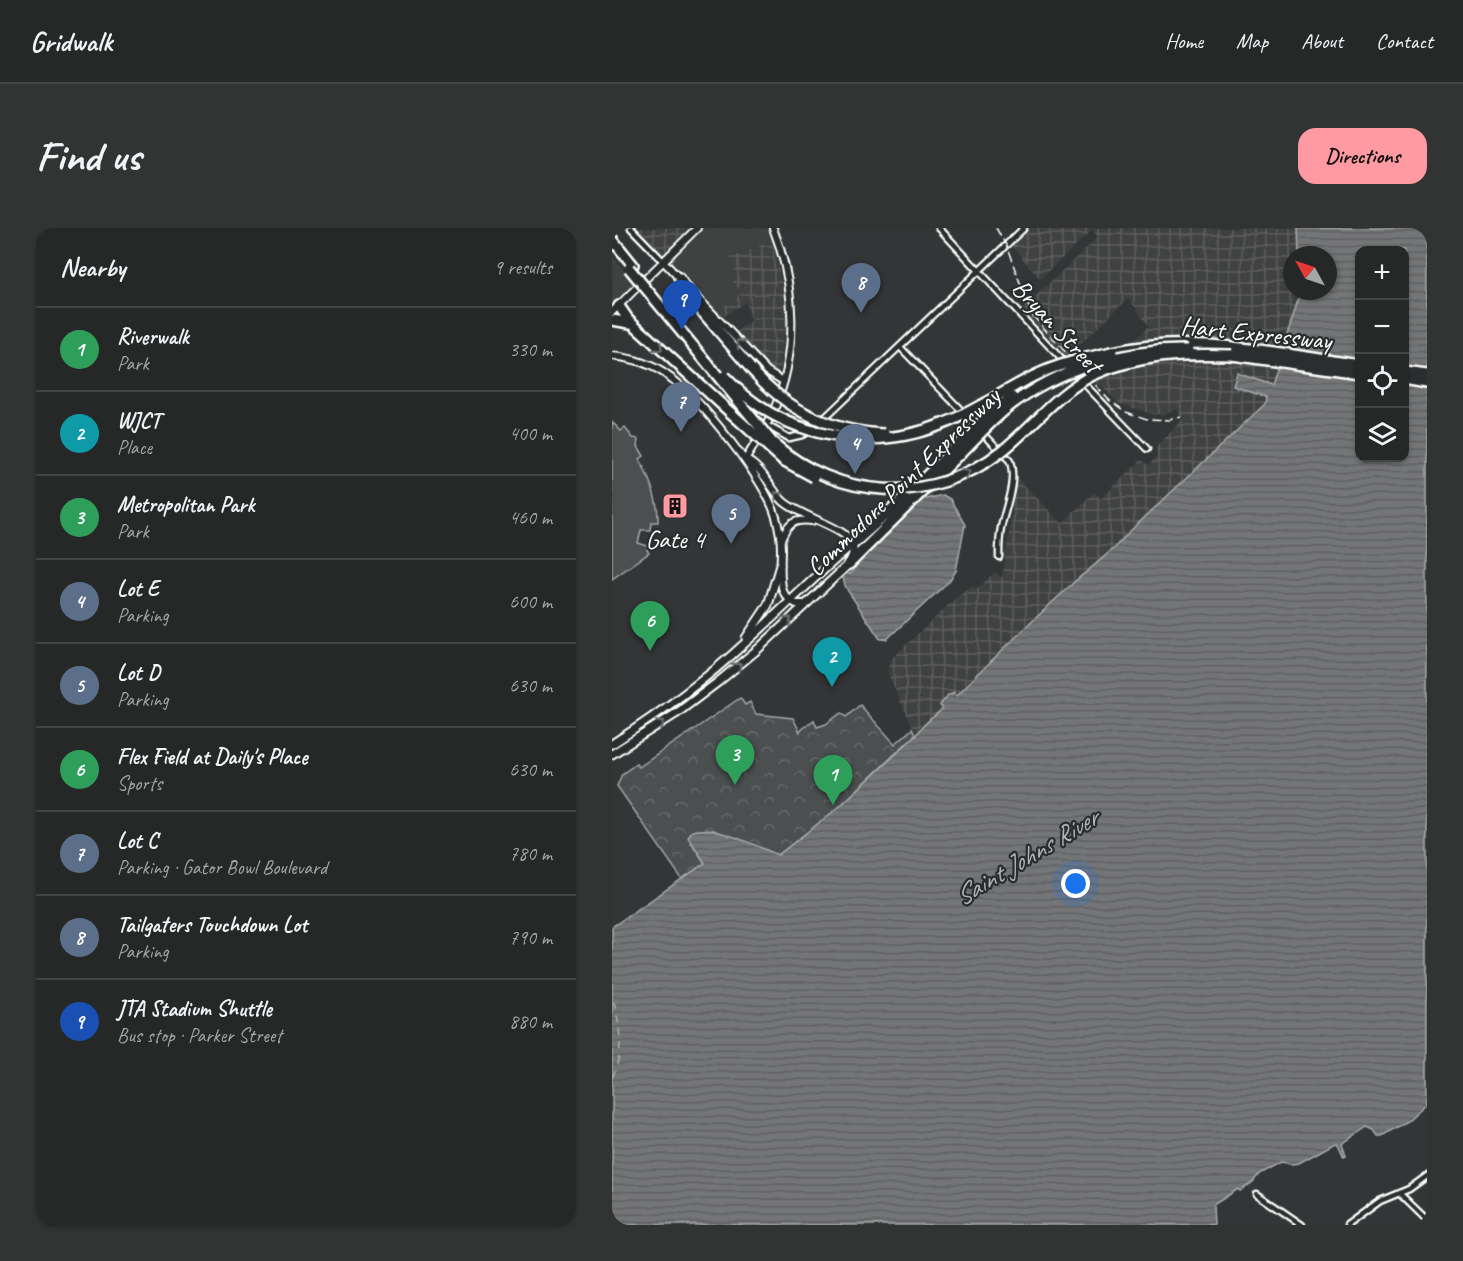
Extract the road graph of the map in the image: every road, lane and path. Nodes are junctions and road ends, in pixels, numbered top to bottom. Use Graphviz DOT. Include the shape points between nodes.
graph roads {
  1 [pos="631,228"];
  2 [pos="697,228"];
  3 [pos="773,228"];
  4 [pos="939,228"];
  5 [pos="1024,228"];
  6 [pos="612,239"];
  7 [pos="612,248"];
  8 [pos="663,261"];
  9 [pos="631,267"];
  10 [pos="979,272"];
  11 [pos="679,278"];
  12 [pos="615,309"];
  13 [pos="612,320"];
  14 [pos="636,327"];
  15 [pos="900,347"];
  16 [pos="1112,352"];
  17 [pos="1232,355"];
  18 [pos="612,356"];
  19 [pos="1355,364"];
  20 [pos="1355,372"];
  21 [pos="1409,373"];
  22 [pos="1427,375"];
  23 [pos="783,381"];
  24 [pos="1409,381"];
  25 [pos="1427,383"];
  26 [pos="944,424"];
  27 [pos="766,425"];
  28 [pos="1147,449"];
  29 [pos="958,450"];
  30 [pos="745,460"];
  31 [pos="858,487"];
  32 [pos="818,521"];
  33 [pos="781,540"];
  34 [pos="853,544"];
  35 [pos="999,557"];
  36 [pos="849,564"];
  37 [pos="780,565"];
  38 [pos="790,600"];
  39 [pos="806,604"];
  40 [pos="731,657"];
  41 [pos="612,744"];
  42 [pos="612,754"];
  43 [pos="1427,1176"];
  44 [pos="1399,1193"];
  45 [pos="1257,1194"];
  46 [pos="1427,1220"];
  47 [pos="1302,1225"];
  48 [pos="1347,1225"];
  1 -- 8 [label="street"];
  2 -- 8 [label="street"];
  3 -- 23 [label="street" via="785,266 792,316"];
  4 -- 10 [label="street, Bryan Street"];
  5 -- 10 [label="street"];
  6 -- 9 [label="highway"];
  7 -- 9 [label="highway"];
  8 -- 11 [label="street"];
  8 -- 12 [label="street"];
  9 -- 26 [label="highway, bridge" via="725,378 780,419 821,434 864,440 908,436"];
  9 -- 31 [label="highway, bridge" via="772,442 810,469"];
  10 -- 15 [label="street"];
  10 -- 28 [label="street, Bryan Street"];
  23 -- 11 [label="street, one-way" via="767,371"];
  11 -- 26 [label="highway, bridge" via="752,370 793,407 820,421 864,432 891,434"];
  12 -- 14 [label="highway"];
  13 -- 14 [label="highway"];
  14 -- 31 [label="highway, one-way, bridge" via="773,452 794,467 828,482"];
  15 -- 27 [label="street" via="802,435 785,437"];
  15 -- 35 [label="street" via="1010,461 1011,480"];
  16 -- 19 [label="highway, Hart Expressway" via="1150,345 1197,344"];
  16 -- 26 [label="highway, bridge" via="1050,369"];
  16 -- 29 [label="highway, Commodore Point Expressway, bridge" via="1033,384 988,416"];
  17 -- 20 [label="highway, Hart Expressway"];
  17 -- 29 [label="highway, Commodore Point Expressway, bridge" via="1159,351 1078,369 1014,403"];
  31 -- 17 [label="highway, one-way, bridge" via="918,487 967,473 1003,450 1064,393 1109,369 1164,357"];
  18 -- 30 [label="street" via="641,362 675,380"];
  21 -- 22 [label="highway"];
  23 -- 27 [label="street"];
  24 -- 25 [label="highway"];
  27 -- 30 [label="street"];
  29 -- 34 [label="highway, Commodore Point Expressway"];
  29 -- 36 [label="highway, Commodore Point Expressway"];
  32 -- 30 [label="street, one-way" via="785,503 757,467"];
  30 -- 33 [label="street" via="772,506"];
  32 -- 33 [label="street" via="793,522"];
  32 -- 34 [label="street" via="847,534"];
  33 -- 37 [label="street"];
  34 -- 36 [label="main road"];
  34 -- 38 [label="main road, Commodore Point Expressway"];
  36 -- 39 [label="main road, Commodore Point Expressway"];
  37 -- 38 [label="street" via="783,590"];
  37 -- 40 [label="main road" via="764,612"];
  38 -- 39 [label="street" via="797,605"];
  38 -- 40 [label="main road, Commodore Point Expressway"];
  42 -- 39 [label="main road, Commodore Point Expressway, one-way" via="696,699"];
  40 -- 41 [label="main road"];
  43 -- 44 [label="street"];
  44 -- 46 [label="street"];
  44 -- 48 [label="street"];
  45 -- 47 [label="street"];
}
